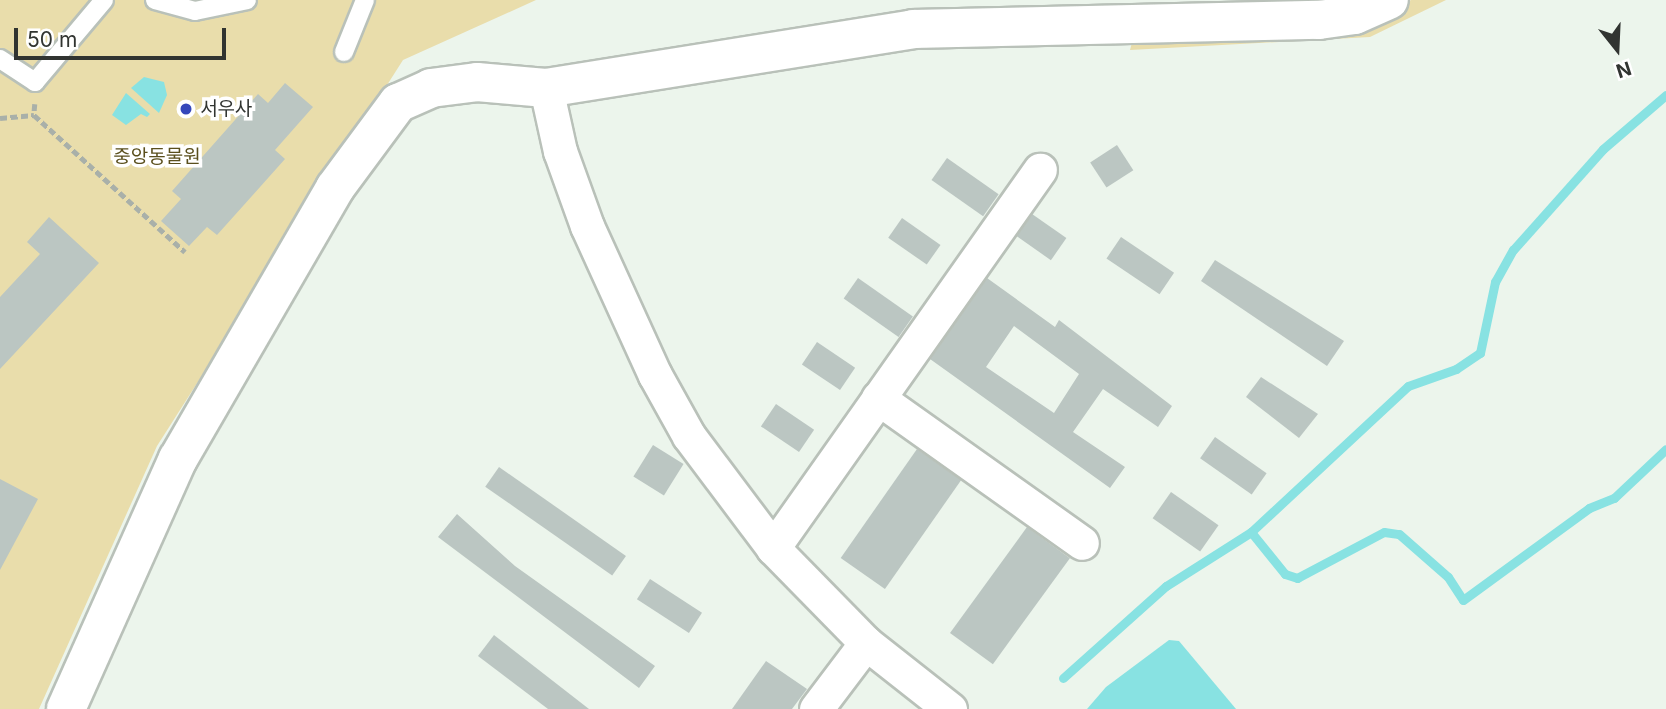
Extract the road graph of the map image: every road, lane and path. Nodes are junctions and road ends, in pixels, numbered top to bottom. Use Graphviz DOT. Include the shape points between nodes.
graph roads {
  1 [pos="104,0"];
  2 [pos="155,0"];
  3 [pos="247,0"];
  4 [pos="365,0"];
  5 [pos="1389,0"];
  6 [pos="344,52"];
  7 [pos="0,59"];
  8 [pos="35,82"];
  9 [pos="546,88"];
  10 [pos="34,115"];
  11 [pos="0,118"];
  12 [pos="1040,170"];
  13 [pos="185,252"];
  14 [pos="878,398"];
  15 [pos="1082,543"];
  16 [pos="773,548"];
  17 [pos="866,643"];
  18 [pos="66,709"];
  19 [pos="816,709"];
  20 [pos="950,709"];
  1 -- 8 [label="lane"];
  2 -- 3 [label="lane" via="195,11"];
  4 -- 6 [label="lane"];
  5 -- 9 [label="street" via="1355,15 1319,20 913,29"];
  7 -- 8 [label="lane"];
  8 -- 10 [label="path"];
  9 -- 16 [label="street" via="559,151 655,375 689,436"];
  9 -- 18 [label="street" via="477,82 431,88 398,103 376,125 178,459"];
  10 -- 11 [label="path"];
  10 -- 13 [label="path"];
  12 -- 14 [label="street"];
  14 -- 15 [label="street"];
  14 -- 16 [label="street"];
  16 -- 17 [label="street"];
  17 -- 19 [label="street"];
  17 -- 20 [label="street"];
}
